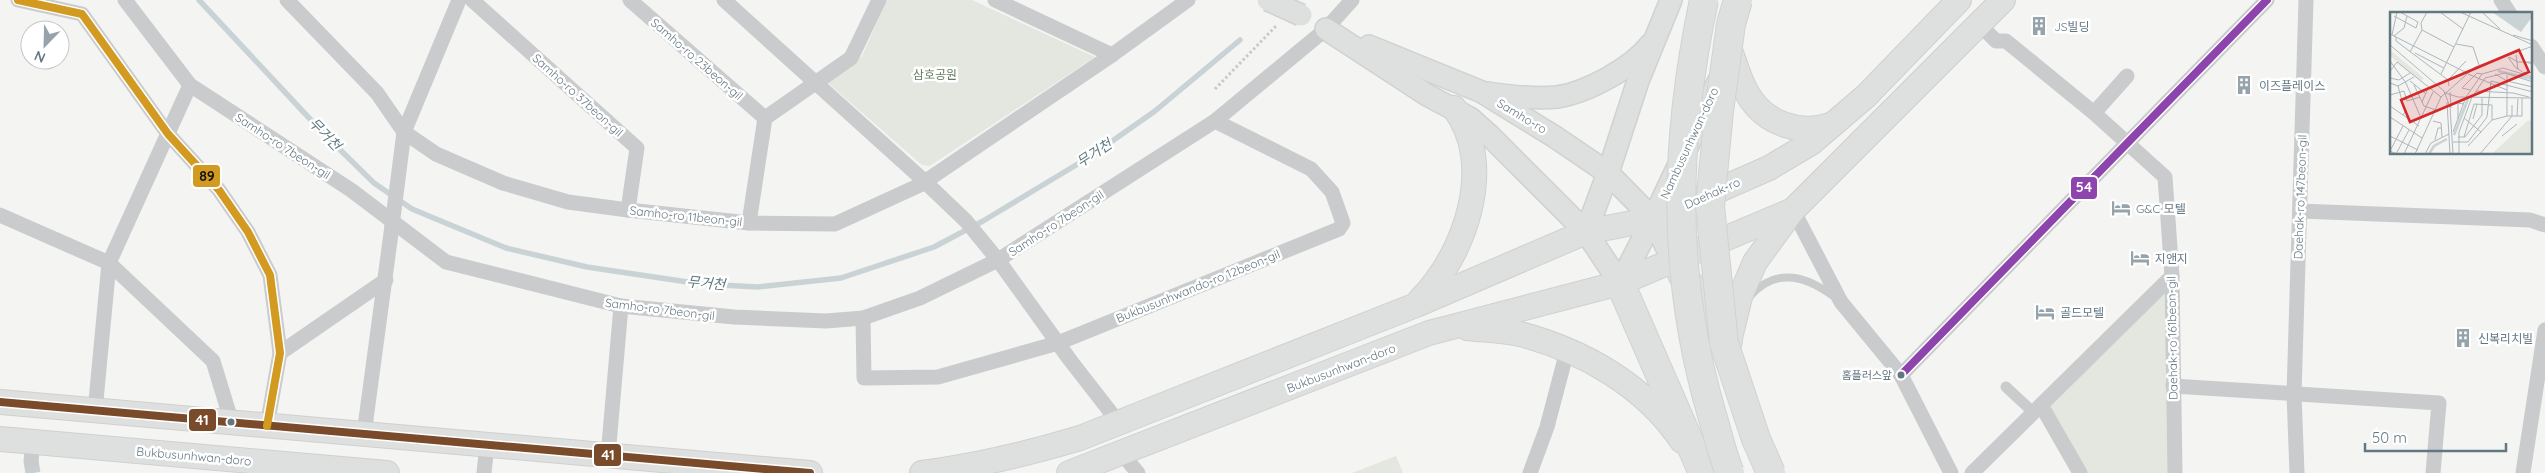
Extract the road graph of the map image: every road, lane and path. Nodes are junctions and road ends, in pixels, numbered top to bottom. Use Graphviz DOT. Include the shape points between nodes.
graph roads {
  1 [pos="18,0"];
  2 [pos="125,0"];
  3 [pos="287,0"];
  4 [pos="459,0"];
  5 [pos="472,0"];
  6 [pos="630,0"];
  7 [pos="724,0"];
  8 [pos="879,0"];
  9 [pos="995,0"];
  10 [pos="1188,0"];
  11 [pos="1268,0"];
  12 [pos="1352,0"];
  13 [pos="1671,0"];
  14 [pos="1704,0"];
  15 [pos="1738,0"];
  16 [pos="1752,0"];
  17 [pos="1960,0"];
  18 [pos="2003,0"];
  19 [pos="2267,0"];
  20 [pos="2306,0"];
  21 [pos="2501,0"];
  22 [pos="82,7"];
  23 [pos="2509,12"];
  24 [pos="1291,18"];
  25 [pos="1979,24"];
  26 [pos="1326,29"];
  27 [pos="1659,33"];
  28 [pos="2532,47"];
  29 [pos="1731,53"];
  30 [pos="1112,55"];
  31 [pos="2543,61"];
  32 [pos="2127,76"];
  33 [pos="816,83"];
  34 [pos="190,85"];
  35 [pos="1215,89"];
  36 [pos="1482,92"];
  37 [pos="1454,108"];
  38 [pos="2094,113"];
  39 [pos="765,118"];
  40 [pos="1215,122"];
  41 [pos="1837,122"];
  42 [pos="404,132"];
  43 [pos="168,134"];
  44 [pos="2128,144"];
  45 [pos="1608,173"];
  46 [pos="628,210"];
  47 [pos="1792,210"];
  48 [pos="2300,211"];
  49 [pos="0,215"];
  50 [pos="1654,219"];
  51 [pos="749,223"];
  52 [pos="2545,225"];
  53 [pos="1586,232"];
  54 [pos="998,260"];
  55 [pos="1673,261"];
  56 [pos="109,263"];
  57 [pos="2172,276"];
  58 [pos="386,280"];
  59 [pos="1620,283"];
  60 [pos="1841,302"];
  61 [pos="1416,304"];
  62 [pos="621,306"];
  63 [pos="863,318"];
  64 [pos="1453,326"];
  65 [pos="2545,330"];
  66 [pos="1729,342"];
  67 [pos="1058,343"];
  68 [pos="1567,351"];
  69 [pos="280,353"];
  70 [pos="1901,375"];
  71 [pos="2173,386"];
  72 [pos="2006,387"];
  73 [pos="2294,394"];
  74 [pos="0,402"];
  75 [pos="2037,408"];
  76 [pos="94,411"];
  77 [pos="232,423"];
  78 [pos="1119,423"];
  79 [pos="268,426"];
  80 [pos="364,434"];
  81 [pos="0,439"];
  82 [pos="487,445"];
  83 [pos="1122,454"];
  84 [pos="608,456"];
  85 [pos="283,468"];
  86 [pos="1703,472"];
  87 [pos="387,473"];
  88 [pos="484,473"];
  89 [pos="810,473"];
  90 [pos="922,473"];
  91 [pos="1069,473"];
  92 [pos="1138,473"];
  93 [pos="1530,473"];
  94 [pos="1730,473"];
  95 [pos="1771,473"];
  96 [pos="1785,473"];
  97 [pos="1951,473"];
  98 [pos="1972,473"];
  99 [pos="2080,473"];
  100 [pos="2174,473"];
  101 [pos="2297,473"];
  102 [pos="2433,473"];
  103 [pos="2523,473"];
  1 -- 22 [label="street"];
  2 -- 34 [label="street, Samho-ro 7beon-gil"];
  3 -- 42 [label="street, Samho-ro 11beon-gil" via="376,92"];
  4 -- 42 [label="street"];
  5 -- 46 [label="street, Samho-ro 37beon-gil" via="637,148"];
  6 -- 39 [label="street, Samho-ro 23beon-gil"];
  7 -- 33 [label="street"];
  8 -- 33 [label="street" via="852,58"];
  9 -- 30 [label="street"];
  10 -- 30 [label="street, Samho-ro 11beon-gil"];
  11 -- 24 [label="main road, Samho-ro, bridge"];
  12 -- 26 [label="street, Samho-ro 7beon-gil"];
  13 -- 27 [label="main road"];
  14 -- 94 [label="highway, bridge" via="1692,54 1683,131 1680,210 1687,308 1705,390"];
  15 -- 95 [label="highway, bridge" via="1731,24 1719,111 1710,206 1724,343 1756,439"];
  16 -- 29 [label="main road, Nambusunhwan-doro"];
  17 -- 41 [label="main road, Daehak-ro"];
  18 -- 25 [label="main road"];
  19 -- 44 [label="street"];
  20 -- 48 [label="street, Daehak-ro 147beon-gil"];
  21 -- 23 [label="street"];
  22 -- 43 [label="street"];
  24 -- 26 [label="main road, Samho-ro"];
  24 -- 35 [label="path"];
  25 -- 38 [label="street, Daehak-ro 161beon-gil" via="1996,41 2006,41"];
  25 -- 47 [label="main road"];
  26 -- 36 [label="main road, Samho-ro"];
  26 -- 37 [label="main road, Samho-ro" via="1427,95"];
  26 -- 40 [label="street, Samho-ro 7beon-gil"];
  27 -- 36 [label="main road" via="1632,63 1582,89 1558,97 1513,97"];
  27 -- 45 [label="main road" via="1638,81"];
  28 -- 31 [label="street"];
  29 -- 41 [label="main road" via="1747,94 1769,117 1808,130"];
  29 -- 50 [label="main road, Nambusunhwan-doro"];
  30 -- 51 [label="street, Samho-ro 11beon-gil" via="920,185 835,224"];
  32 -- 38 [label="street"];
  33 -- 39 [label="street"];
  33 -- 54 [label="street, bridge" via="966,221"];
  34 -- 43 [label="street"];
  34 -- 62 [label="street, Samho-ro 7beon-gil" via="350,190 446,262"];
  36 -- 45 [label="main road, Samho-ro"];
  37 -- 53 [label="main road, Samho-ro" via="1489,135"];
  37 -- 61 [label="main road" via="1464,120 1474,154 1472,196 1455,250 1440,277"];
  38 -- 44 [label="street, Daehak-ro 161beon-gil"];
  39 -- 51 [label="street"];
  40 -- 54 [label="street, Samho-ro 7beon-gil"];
  40 -- 67 [label="street, Bukbusunhwando-ro 12beon-gil" via="1311,169 1332,192 1343,223 1339,229"];
  41 -- 50 [label="main road, Daehak-ro" via="1788,158"];
  42 -- 46 [label="street, Samho-ro 11beon-gil" via="436,154 503,183 568,202"];
  42 -- 58 [label="street, bridge"];
  43 -- 56 [label="street"];
  43 -- 69 [label="street" via="219,190 248,232 270,274"];
  44 -- 57 [label="street, Daehak-ro 161beon-gil" via="2165,178"];
  44 -- 70 [label="street"];
  45 -- 50 [label="main road, Samho-ro"];
  45 -- 53 [label="main road"];
  46 -- 51 [label="street, Samho-ro 11beon-gil"];
  47 -- 55 [label="main road"];
  47 -- 60 [label="street"];
  47 -- 66 [label="main road" via="1755,262 1740,297"];
  48 -- 52 [label="street" via="2530,220"];
  48 -- 73 [label="street, Daehak-ro 147beon-gil"];
  49 -- 56 [label="street"];
  50 -- 53 [label="main road, Daehak-ro"];
  50 -- 55 [label="main road, Samho-ro"];
  50 -- 59 [label="main road, Nambusunhwan-doro"];
  53 -- 59 [label="main road, Samho-ro"];
  53 -- 61 [label="main road, Daehak-ro"];
  54 -- 63 [label="street, Samho-ro 7beon-gil" via="920,298"];
  54 -- 67 [label="street"];
  55 -- 59 [label="main road"];
  55 -- 66 [label="highway"];
  56 -- 76 [label="street"];
  56 -- 77 [label="street" via="213,360"];
  57 -- 71 [label="street, Daehak-ro 161beon-gil"];
  57 -- 75 [label="street"];
  58 -- 69 [label="street"];
  58 -- 80 [label="street"];
  59 -- 64 [label="main road, Bukbusunhwan-doro"];
  59 -- 86 [label="highway"];
  60 -- 66 [label="lane" via="1820,286 1805,280 1776,277 1751,294"];
  60 -- 70 [label="street"];
  61 -- 78 [label="main road"];
  62 -- 63 [label="street, Samho-ro 7beon-gil" via="743,318 826,321"];
  62 -- 84 [label="street"];
  63 -- 67 [label="street, Bukbusunhwando-ro 12beon-gil" via="864,378 938,377"];
  64 -- 68 [label="main road" via="1519,334"];
  64 -- 83 [label="main road, Bukbusunhwan-doro"];
  65 -- 103 [label="street"];
  66 -- 96 [label="highway"];
  67 -- 78 [label="street"];
  68 -- 86 [label="main road" via="1615,376 1644,396 1662,413"];
  68 -- 93 [label="street" via="1547,427"];
  69 -- 79 [label="street"];
  70 -- 97 [label="street"];
  71 -- 73 [label="street"];
  71 -- 100 [label="street, Daehak-ro 161beon-gil"];
  72 -- 75 [label="street"];
  73 -- 101 [label="street, Daehak-ro 147beon-gil"];
  73 -- 102 [label="street" via="2439,403"];
  74 -- 76 [label="main road"];
  75 -- 98 [label="street"];
  75 -- 99 [label="street"];
  76 -- 77 [label="main road"];
  77 -- 79 [label="main road"];
  78 -- 90 [label="main road" via="1022,455"];
  79 -- 80 [label="main road"];
  80 -- 82 [label="main road"];
  81 -- 85 [label="main road, Bukbusunhwan-doro" via="32,451"];
  82 -- 84 [label="main road"];
  82 -- 88 [label="street"];
  83 -- 91 [label="main road, Bukbusunhwan-doro"];
  83 -- 92 [label="street"];
  84 -- 89 [label="main road"];
  85 -- 87 [label="main road, Bukbusunhwan-doro"];
}
